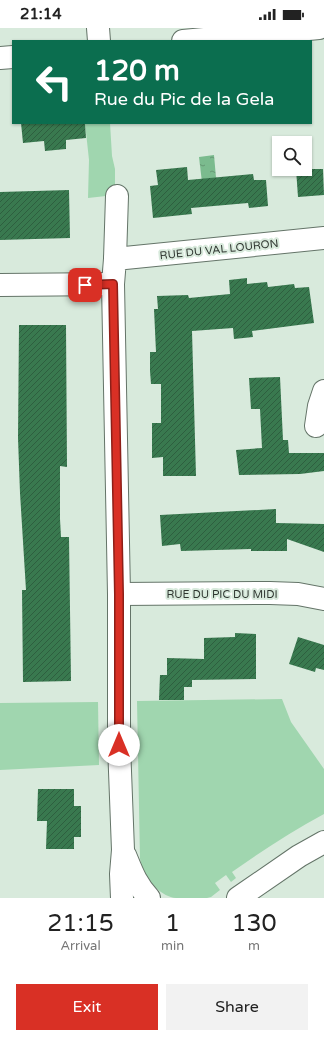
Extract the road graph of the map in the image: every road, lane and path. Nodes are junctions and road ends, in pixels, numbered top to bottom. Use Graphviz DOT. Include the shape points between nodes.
graph roads {
  1 [pos="98,28"];
  2 [pos="319,28"];
  3 [pos="99,40"];
  4 [pos="193,40"];
  5 [pos="12,57"];
  6 [pos="0,58"];
  7 [pos="117,196"];
  8 [pos="324,238"];
  9 [pos="115,259"];
  10 [pos="113,284"];
  11 [pos="0,285"];
  12 [pos="324,391"];
  13 [pos="316,426"];
  14 [pos="119,594"];
  15 [pos="324,599"];
  16 [pos="324,842"];
  17 [pos="122,850"];
  18 [pos="122,898"];
  19 [pos="149,898"];
  20 [pos="238,898"];
  1 -- 3 [label="street"];
  2 -- 4 [label="street"];
  5 -- 6 [label="street"];
  7 -- 9 [label="street"];
  8 -- 9 [label="street, RUE DU VAL LOURON"];
  9 -- 10 [label="street"];
  10 -- 11 [label="street"];
  10 -- 14 [label="street"];
  12 -- 13 [label="street"];
  14 -- 15 [label="street, RUE DU PIC DU MIDI" via="270,593 298,594"];
  14 -- 17 [label="street"];
  16 -- 20 [label="street"];
  17 -- 18 [label="street"];
  17 -- 19 [label="street" via="135,879"];
}
